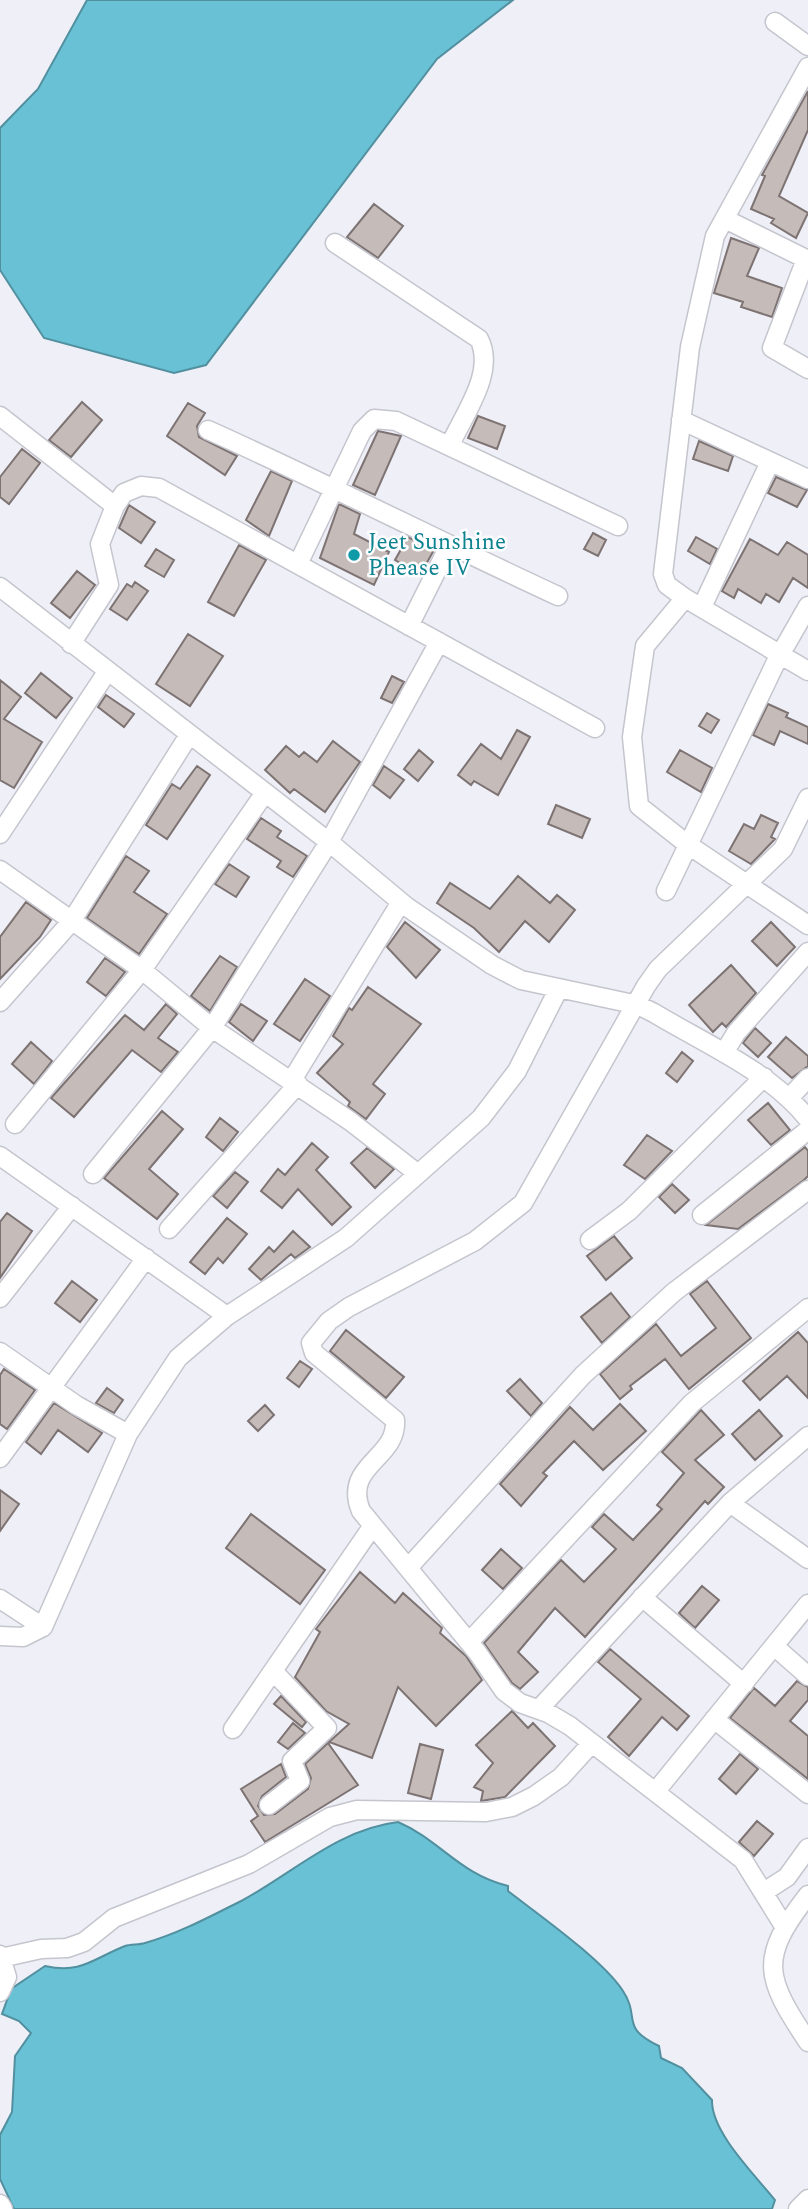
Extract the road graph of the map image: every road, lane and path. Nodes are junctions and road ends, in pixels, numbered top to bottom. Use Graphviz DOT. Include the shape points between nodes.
graph roads {
  1 [pos="780,25"];
  2 [pos="805,44"];
  3 [pos="808,66"];
  4 [pos="724,219"];
  5 [pos="335,243"];
  6 [pos="807,258"];
  7 [pos="808,369"];
  8 [pos="0,416"];
  9 [pos="681,420"];
  10 [pos="208,430"];
  11 [pos="450,445"];
  12 [pos="770,461"];
  13 [pos="808,479"];
  14 [pos="335,487"];
  15 [pos="115,506"];
  16 [pos="618,526"];
  17 [pos="449,546"];
  18 [pos="298,564"];
  19 [pos="0,587"];
  20 [pos="558,596"];
  21 [pos="685,598"];
  22 [pos="808,606"];
  23 [pos="702,607"];
  24 [pos="410,626"];
  25 [pos="439,642"];
  26 [pos="71,644"];
  27 [pos="781,653"];
  28 [pos="808,671"];
  29 [pos="107,672"];
  30 [pos="595,727"];
  31 [pos="189,735"];
  32 [pos="264,793"];
  33 [pos="808,798"];
  34 [pos="0,834"];
  35 [pos="329,842"];
  36 [pos="687,844"];
  37 [pos="0,870"];
  38 [pos="748,884"];
  39 [pos="666,891"];
  40 [pos="401,902"];
  41 [pos="71,922"];
  42 [pos="808,925"];
  43 [pos="808,951"];
  44 [pos="142,971"];
  45 [pos="558,990"];
  46 [pos="0,1002"];
  47 [pos="638,1005"];
  48 [pos="212,1028"];
  49 [pos="724,1054"];
  50 [pos="764,1077"];
  51 [pos="808,1078"];
  52 [pos="295,1082"];
  53 [pos="801,1106"];
  54 [pos="15,1124"];
  55 [pos="808,1130"];
  56 [pos="0,1156"];
  57 [pos="417,1173"];
  58 [pos="93,1174"];
  59 [pos="808,1190"];
  60 [pos="72,1206"];
  61 [pos="702,1215"];
  62 [pos="169,1229"];
  63 [pos="590,1240"];
  64 [pos="146,1258"];
  65 [pos="0,1298"];
  66 [pos="808,1308"];
  67 [pos="227,1316"];
  68 [pos="0,1352"];
  69 [pos="49,1387"];
  70 [pos="128,1434"];
  71 [pos="808,1436"];
  72 [pos="0,1458"];
  73 [pos="730,1503"];
  74 [pos="372,1527"];
  75 [pos="808,1559"];
  76 [pos="408,1568"];
  77 [pos="642,1597"];
  78 [pos="0,1599"];
  79 [pos="808,1604"];
  80 [pos="43,1627"];
  81 [pos="0,1636"];
  82 [pos="468,1642"];
  83 [pos="774,1646"];
  84 [pos="273,1671"];
  85 [pos="808,1676"];
  86 [pos="744,1684"];
  87 [pos="539,1709"];
  88 [pos="714,1719"];
  89 [pos="233,1729"];
  90 [pos="592,1744"];
  91 [pos="656,1791"];
  92 [pos="808,1794"];
  93 [pos="269,1805"];
  94 [pos="808,1848"];
  95 [pos="764,1892"];
  96 [pos="808,1895"];
  97 [pos="784,1926"];
  98 [pos="1,1956"];
  99 [pos="0,1992"];
  100 [pos="808,2042"];
  101 [pos="808,2199"];
  102 [pos="0,2204"];
  103 [pos="3,2209"];
  104 [pos="799,2209"];
  1 -- 2 [label="street"];
  3 -- 4 [label="street"];
  4 -- 6 [label="street"];
  4 -- 9 [label="street" via="715,236 690,347"];
  5 -- 11 [label="street" via="479,339 486,352 484,372"];
  6 -- 7 [label="street" via="772,348"];
  8 -- 15 [label="street"];
  9 -- 12 [label="street"];
  9 -- 21 [label="street" via="663,574 667,585"];
  10 -- 14 [label="street"];
  11 -- 14 [label="street" via="396,421 374,419 362,431"];
  11 -- 16 [label="street"];
  12 -- 13 [label="street"];
  12 -- 23 [label="street"];
  14 -- 17 [label="street"];
  14 -- 18 [label="street"];
  15 -- 18 [label="street" via="124,493 141,486 159,488"];
  15 -- 26 [label="street" via="100,544 109,585"];
  17 -- 20 [label="street"];
  17 -- 24 [label="street"];
  18 -- 24 [label="street"];
  19 -- 26 [label="street"];
  21 -- 23 [label="street"];
  21 -- 36 [label="street" via="645,646 632,737 639,806"];
  22 -- 27 [label="street"];
  23 -- 27 [label="street"];
  24 -- 25 [label="street"];
  25 -- 30 [label="street"];
  25 -- 35 [label="street"];
  26 -- 29 [label="street"];
  27 -- 28 [label="street"];
  27 -- 36 [label="street"];
  29 -- 31 [label="street"];
  29 -- 34 [label="street"];
  31 -- 32 [label="street"];
  31 -- 41 [label="street"];
  32 -- 35 [label="street"];
  32 -- 44 [label="street"];
  33 -- 38 [label="street" via="783,849"];
  35 -- 40 [label="street"];
  35 -- 48 [label="street"];
  36 -- 38 [label="street"];
  36 -- 39 [label="street"];
  37 -- 41 [label="street"];
  38 -- 42 [label="street"];
  38 -- 47 [label="street" via="658,970"];
  40 -- 45 [label="street" via="492,965 521,980"];
  40 -- 52 [label="street"];
  41 -- 44 [label="street"];
  41 -- 46 [label="street"];
  43 -- 49 [label="street" via="736,1033"];
  44 -- 48 [label="street"];
  44 -- 54 [label="street"];
  45 -- 47 [label="street"];
  45 -- 57 [label="street" via="517,1071 481,1118"];
  47 -- 49 [label="street"];
  47 -- 74 [label="street" via="523,1203 475,1241 349,1307 329,1321 311,1343 314,1353 395,1420 391,1441 357,1484 355,1497"];
  48 -- 52 [label="street"];
  48 -- 58 [label="street"];
  49 -- 50 [label="street"];
  50 -- 53 [label="street"];
  50 -- 63 [label="street" via="629,1211"];
  51 -- 53 [label="street"];
  52 -- 57 [label="street"];
  52 -- 62 [label="street"];
  55 -- 61 [label="street"];
  56 -- 60 [label="street"];
  57 -- 67 [label="street" via="346,1238"];
  59 -- 76 [label="street" via="674,1292 583,1375"];
  60 -- 64 [label="street"];
  60 -- 65 [label="street"];
  64 -- 67 [label="street"];
  64 -- 69 [label="street"];
  66 -- 82 [label="street" via="692,1403"];
  67 -- 70 [label="street" via="178,1358"];
  68 -- 69 [label="street"];
  69 -- 70 [label="street"];
  69 -- 72 [label="street"];
  70 -- 80 [label="street"];
  71 -- 73 [label="street"];
  73 -- 75 [label="street"];
  73 -- 77 [label="street"];
  74 -- 76 [label="street"];
  74 -- 84 [label="street"];
  76 -- 82 [label="street"];
  77 -- 86 [label="street"];
  77 -- 87 [label="street"];
  78 -- 80 [label="street"];
  79 -- 83 [label="street"];
  80 -- 81 [label="street" via="23,1637"];
  82 -- 87 [label="street" via="504,1691"];
  83 -- 85 [label="street"];
  83 -- 86 [label="street"];
  84 -- 89 [label="street"];
  84 -- 93 [label="street" via="327,1728 292,1761 300,1781"];
  86 -- 88 [label="street"];
  87 -- 90 [label="street"];
  88 -- 91 [label="street"];
  88 -- 92 [label="street"];
  90 -- 91 [label="street"];
  90 -- 98 [label="street" via="561,1777 512,1807 486,1812 357,1810 330,1817 249,1864 114,1918 84,1942"];
  91 -- 95 [label="street" via="743,1860"];
  94 -- 95 [label="street" via="787,1877"];
  95 -- 97 [label="street"];
  96 -- 97 [label="street"];
  97 -- 100 [label="street" via="773,1950 775,1981 786,2009"];
  98 -- 99 [label="street" via="7,1977"];
  101 -- 104 [label="street"];
  102 -- 103 [label="street"];
}
